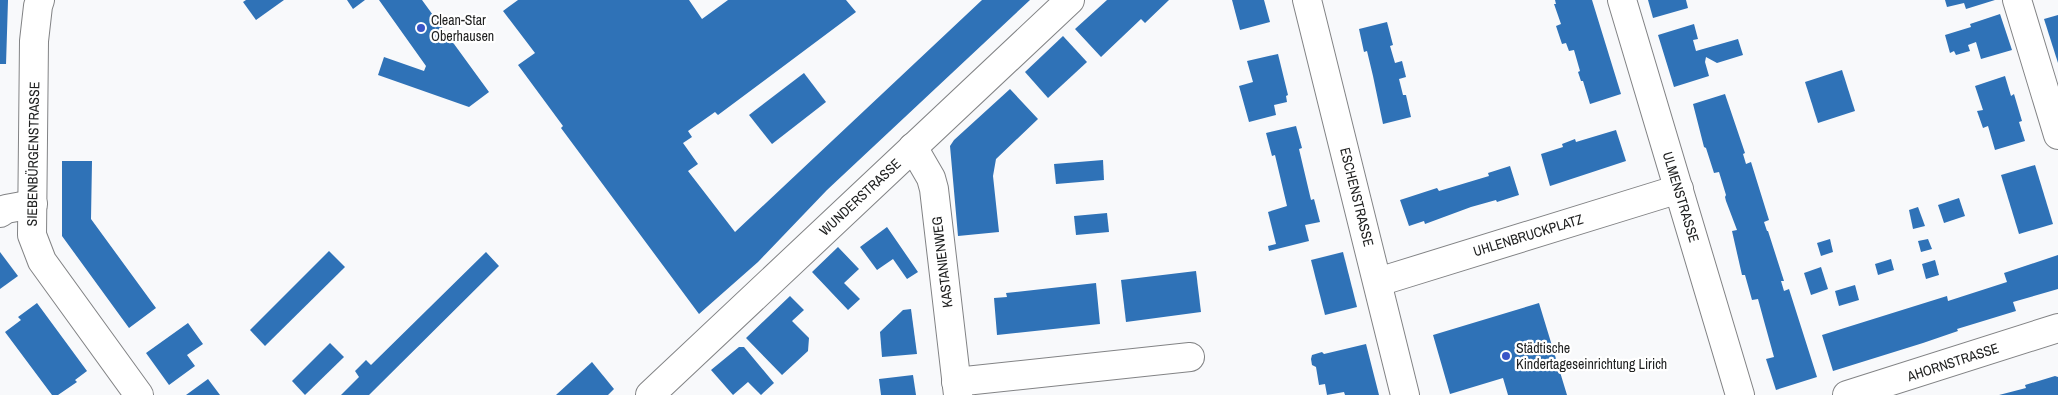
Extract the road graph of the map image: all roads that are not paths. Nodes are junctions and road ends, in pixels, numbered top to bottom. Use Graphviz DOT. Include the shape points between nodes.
graph roads {
  1 [pos="40,0"];
  2 [pos="1070,0"];
  3 [pos="1308,0"];
  4 [pos="1622,0"];
  5 [pos="2024,2"];
  6 [pos="2058,135"];
  7 [pos="913,147"];
  8 [pos="1679,189"];
  9 [pos="33,204"];
  10 [pos="0,213"];
  11 [pos="1378,282"];
  12 [pos="2058,328"];
  13 [pos="1190,357"];
  14 [pos="957,389"];
  15 [pos="139,395"];
  16 [pos="650,395"];
  17 [pos="1405,395"];
  18 [pos="1740,395"];
  19 [pos="1847,395"];
  1 -- 9 [label="street, SIEBENBÜRGENSTRASSE" via="34,41"];
  2 -- 7 [label="street, WUNDERSTRASSE"];
  3 -- 11 [label="street, ESCHENSTRASSE"];
  4 -- 8 [label="street, ULMENSTRASSE"];
  5 -- 6 [label="street"];
  7 -- 14 [label="street, KASTANIENWEG" via="934,189"];
  7 -- 16 [label="street, WUNDERSTRASSE"];
  8 -- 11 [label="street, UHLENBRUCKPLATZ"];
  8 -- 18 [label="street, ULMENSTRASSE"];
  9 -- 10 [label="street"];
  9 -- 15 [label="street, SIEBENBÜRGENSTRASSE" via="32,235 42,261"];
  11 -- 17 [label="street, ESCHENSTRASSE"];
  12 -- 19 [label="street, AHORNSTRASSE"];
  13 -- 14 [label="street, KASTANIENWEG"];
}
